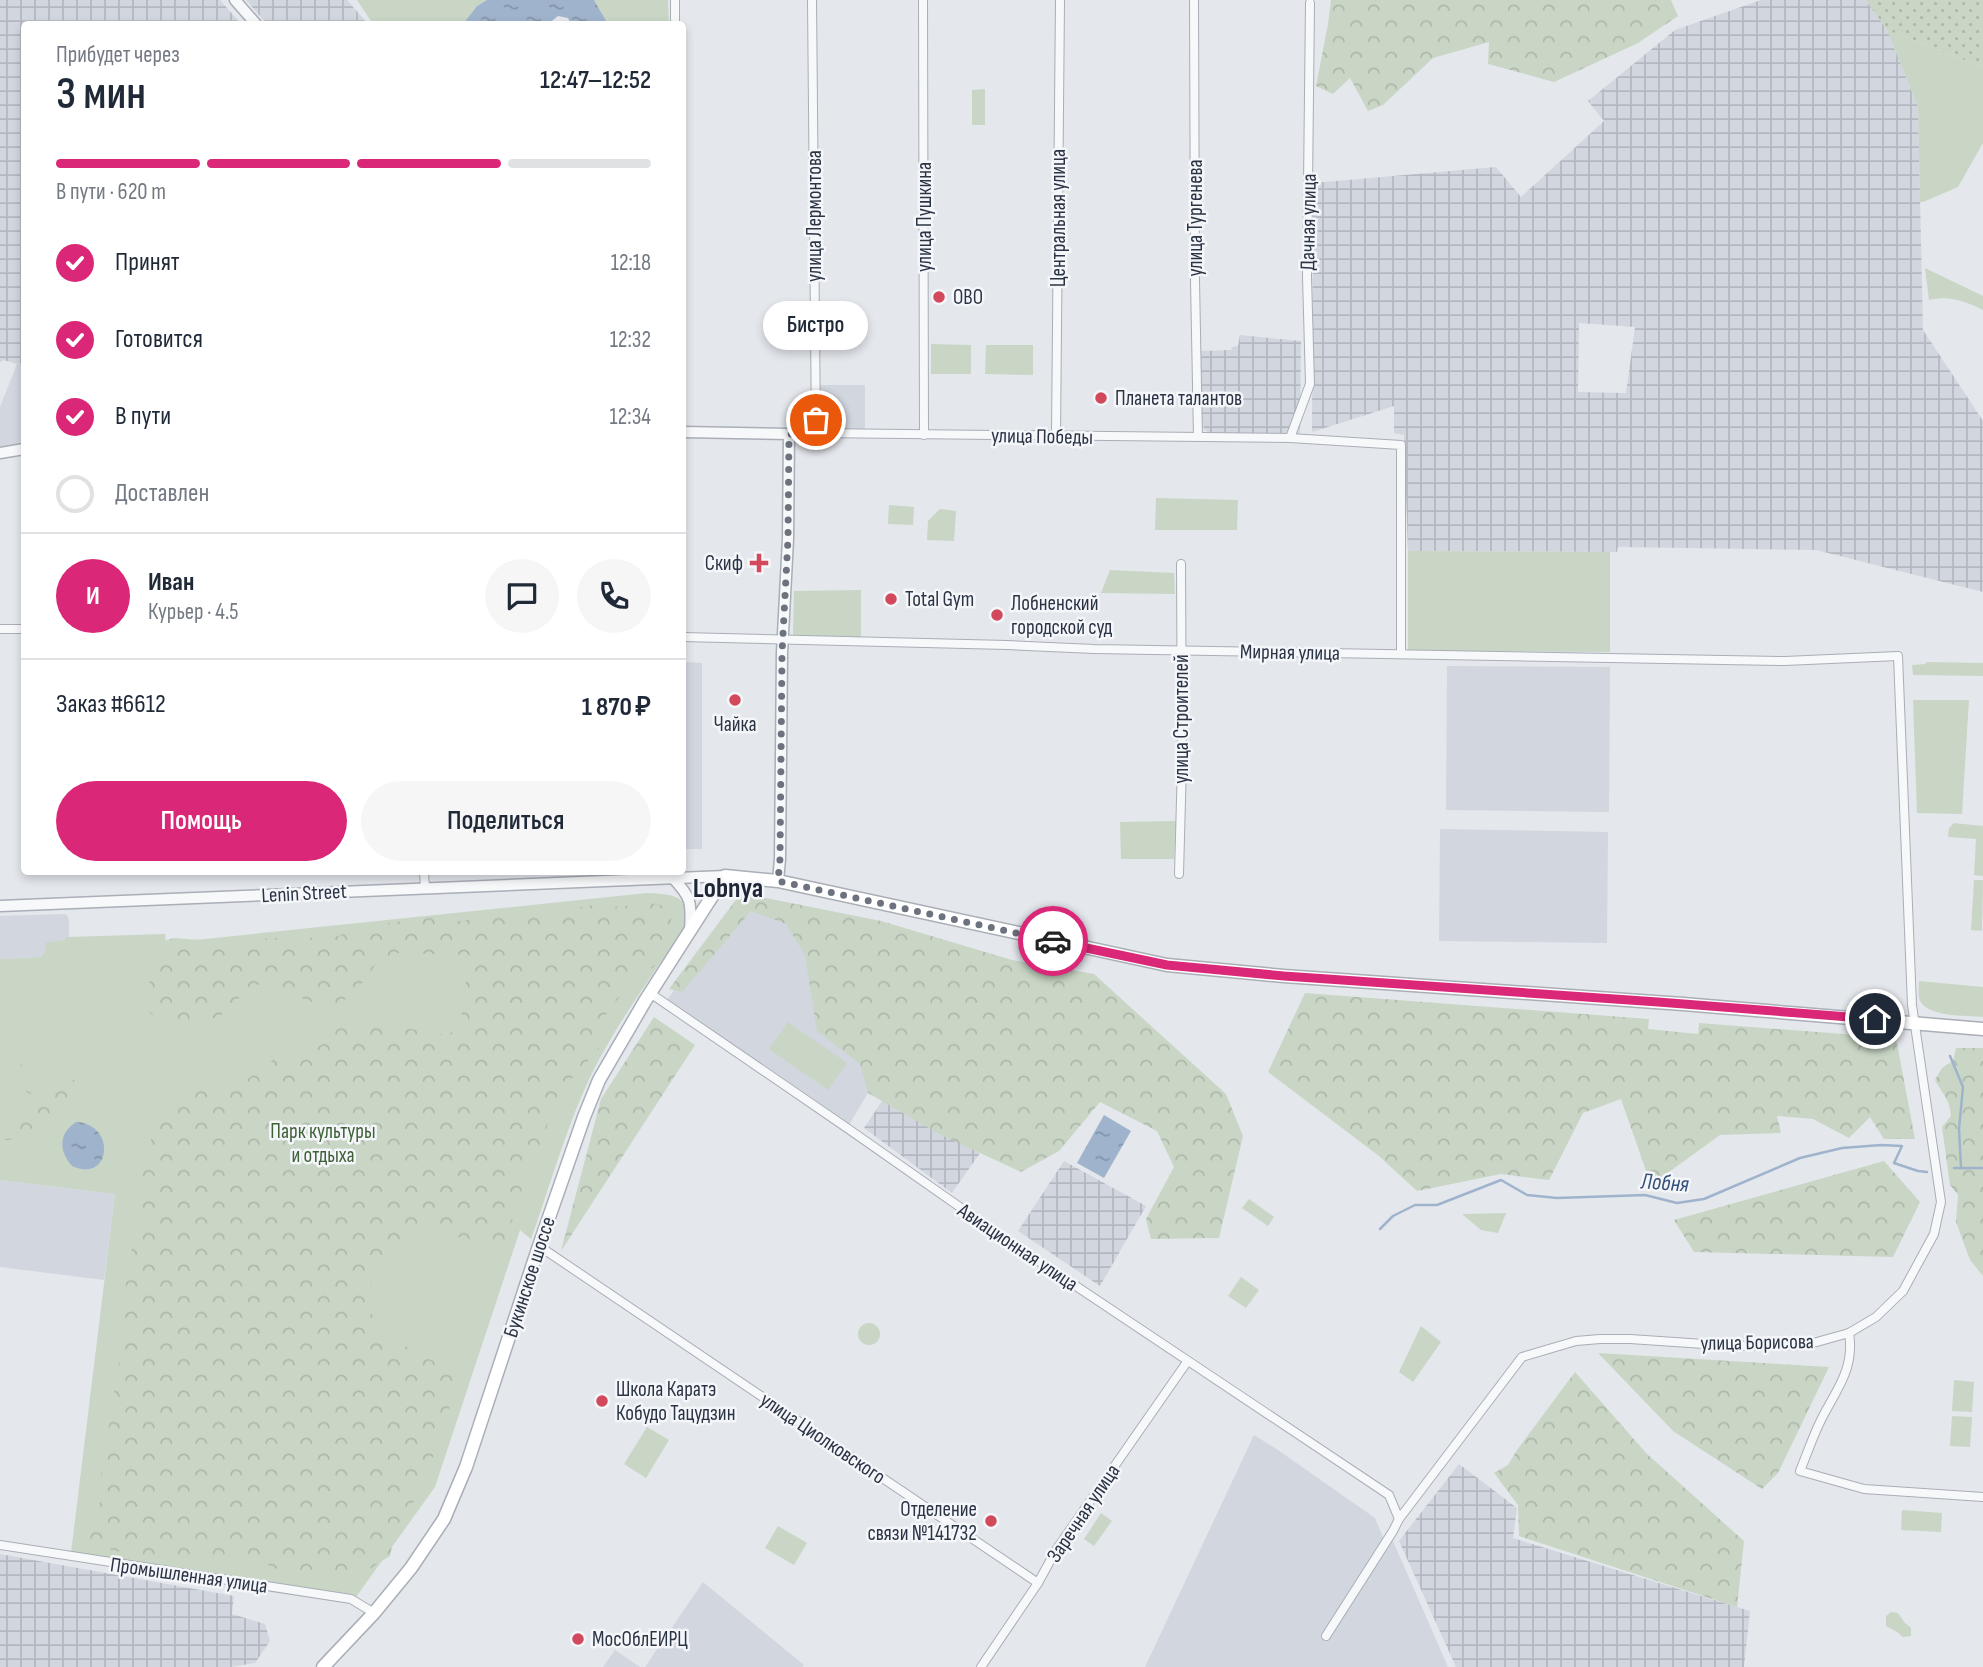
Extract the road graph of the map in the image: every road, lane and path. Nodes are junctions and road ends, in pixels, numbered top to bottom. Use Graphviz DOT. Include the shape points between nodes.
graph roads {
  1 [pos="235,0"];
  2 [pos="675,0"];
  3 [pos="812,0"];
  4 [pos="923,0"];
  5 [pos="1060,0"];
  6 [pos="1195,0"];
  7 [pos="1310,3"];
  8 [pos="254,21"];
  9 [pos="675,21"];
  10 [pos="686,432"];
  11 [pos="816,433"];
  12 [pos="789,434"];
  13 [pos="924,435"];
  14 [pos="1056,436"];
  15 [pos="1198,437"];
  16 [pos="1290,438"];
  17 [pos="21,450"];
  18 [pos="0,453"];
  19 [pos="1181,564"];
  20 [pos="0,629"];
  21 [pos="21,629"];
  22 [pos="686,638"];
  23 [pos="783,640"];
  24 [pos="1182,650"];
  25 [pos="1401,654"];
  26 [pos="1898,656"];
  27 [pos="1179,874"];
  28 [pos="424,875"];
  29 [pos="725,876"];
  30 [pos="672,877"];
  31 [pos="778,881"];
  32 [pos="425,888"];
  33 [pos="0,906"];
  34 [pos="691,930"];
  35 [pos="650,993"];
  36 [pos="1914,1023"];
  37 [pos="1983,1029"];
  38 [pos="539,1246"];
  39 [pos="1849,1333"];
  40 [pos="1187,1362"];
  41 [pos="1983,1497"];
  42 [pos="1399,1518"];
  43 [pos="0,1545"];
  44 [pos="1038,1583"];
  45 [pos="374,1613"];
  46 [pos="1326,1636"];
  47 [pos="323,1667"];
  48 [pos="981,1667"];
  1 -- 8 [label="street"];
  2 -- 9 [label="street"];
  3 -- 11 [label="street, улица Лермонтова"];
  4 -- 13 [label="street, улица Пушкина"];
  5 -- 14 [label="street, Центральная улица"];
  6 -- 15 [label="street, улица Тургенева"];
  7 -- 16 [label="street, Дачная улица" via="1310,384"];
  10 -- 12 [label="street, улица Победы"];
  11 -- 12 [label="street, улица Победы"];
  11 -- 13 [label="street, улица Победы"];
  12 -- 23 [label="street"];
  13 -- 14 [label="street, улица Победы"];
  14 -- 15 [label="street, улица Победы"];
  15 -- 16 [label="street, улица Победы"];
  16 -- 25 [label="street, улица Победы" via="1401,444"];
  17 -- 18 [label="street"];
  19 -- 24 [label="street, улица Строителей"];
  20 -- 21 [label="street"];
  22 -- 23 [label="street, Мирная улица"];
  23 -- 24 [label="street, Мирная улица"];
  23 -- 31 [label="street"];
  24 -- 25 [label="street, Мирная улица"];
  24 -- 27 [label="street, улица Строителей"];
  25 -- 26 [label="street, Мирная улица" via="1784,661"];
  26 -- 36 [label="street, улица Борисова"];
  28 -- 32 [label="street"];
  29 -- 30 [label="street, Lenin Street"];
  29 -- 31 [label="main road, Lenin Street"];
  29 -- 34 [label="main road, Букинское шоссе"];
  30 -- 32 [label="street, Lenin Street"];
  30 -- 34 [label="street" via="687,893"];
  31 -- 36 [label="main road, Lenin Street" via="1167,965"];
  32 -- 33 [label="street, Lenin Street"];
  34 -- 35 [label="main road, Букинское шоссе"];
  35 -- 38 [label="main road, Букинское шоссе" via="599,1080"];
  35 -- 40 [label="street, Авиационная улица"];
  36 -- 37 [label="main road, Lenin Street"];
  36 -- 39 [label="street, улица Борисова" via="1939,1213 1934,1234 1903,1291 1876,1317"];
  38 -- 44 [label="street, улица Циолковского"];
  38 -- 45 [label="main road, Букинское шоссе" via="484,1416 444,1519"];
  39 -- 41 [label="street" via="1846,1373 1800,1471 1864,1489"];
  39 -- 42 [label="street, улица Борисова" via="1806,1345 1600,1339 1522,1357"];
  40 -- 42 [label="street, Авиационная улица" via="1389,1496"];
  40 -- 44 [label="street, Заречная улица" via="1056,1550"];
  42 -- 46 [label="street, улица Борисова"];
  43 -- 45 [label="street, Промышленная улица" via="351,1599"];
  44 -- 48 [label="street, Заречная улица"];
  45 -- 47 [label="main road, Букинское шоссе"];
}
